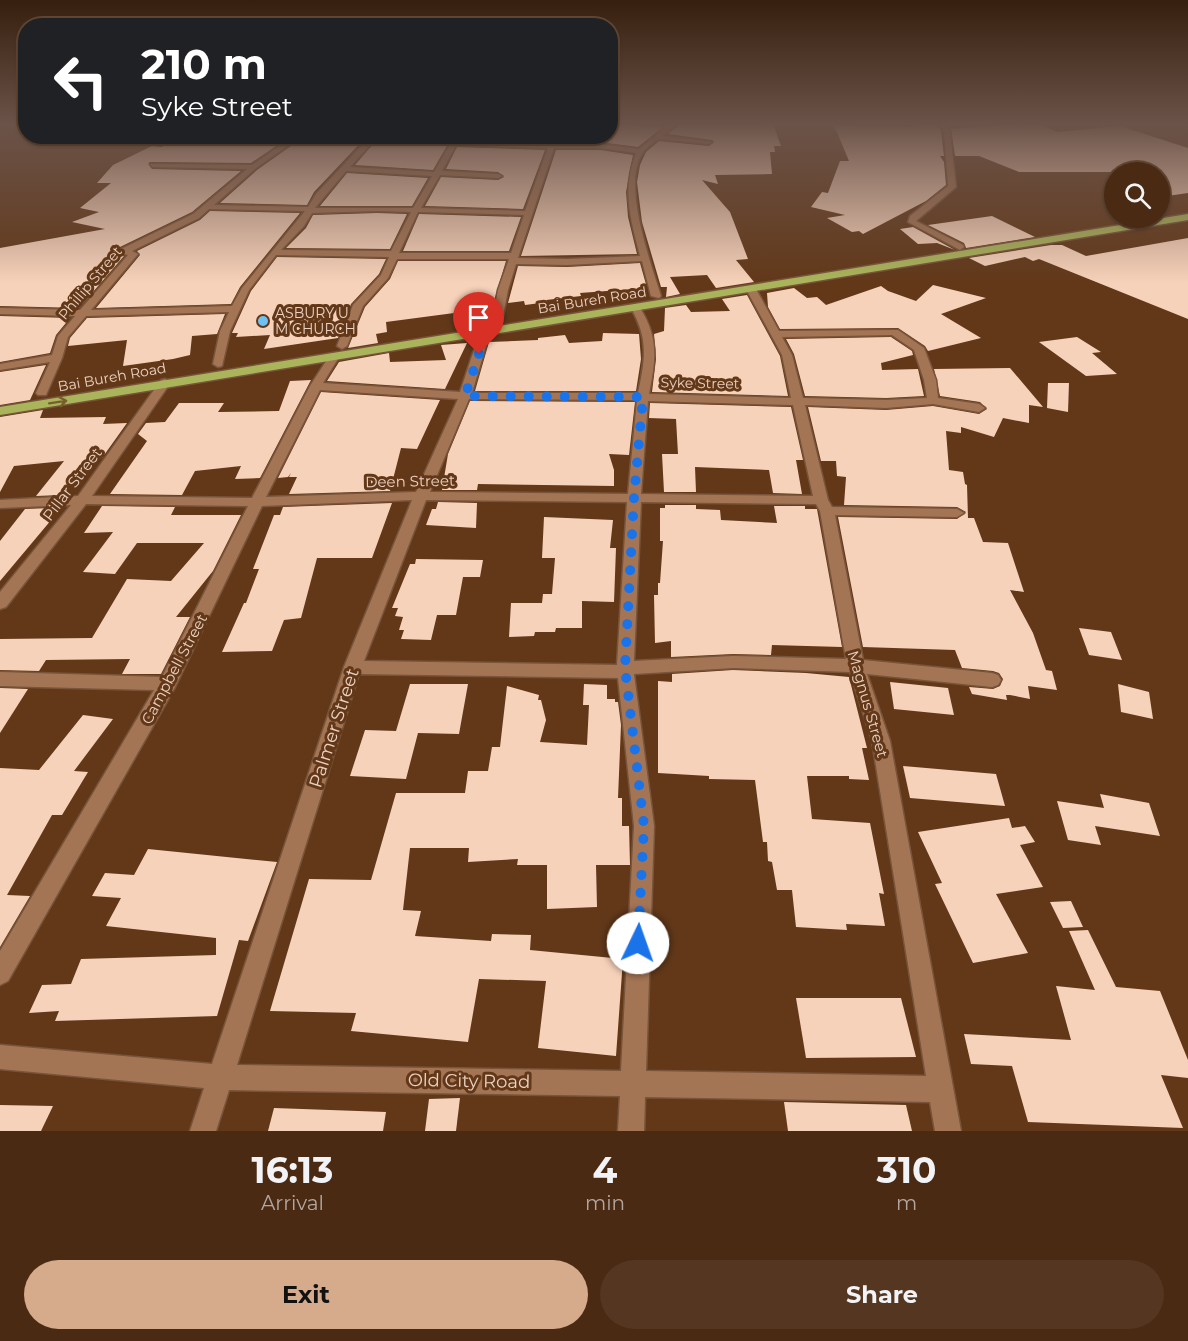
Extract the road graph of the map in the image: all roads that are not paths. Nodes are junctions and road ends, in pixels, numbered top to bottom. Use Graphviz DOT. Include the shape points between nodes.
graph roads {
  1 [pos="243,177"];
  2 [pos="338,177"];
  3 [pos="435,177"];
  4 [pos="541,177"];
  5 [pos="632,177"];
  6 [pos="951,177"];
  7 [pos="208,207"];
  8 [pos="310,210"];
  9 [pos="416,210"];
  10 [pos="1188,211"];
  11 [pos="529,213"];
  12 [pos="1170,214"];
  13 [pos="1188,217"];
  14 [pos="1104,225"];
  15 [pos="960,247"];
  16 [pos="274,252"];
  17 [pos="394,255"];
  18 [pos="514,258"];
  19 [pos="644,258"];
  20 [pos="751,289"];
  21 [pos="656,296"];
  22 [pos="636,308"];
  23 [pos="236,309"];
  24 [pos="0,311"];
  25 [pos="84,312"];
  26 [pos="491,327"];
  27 [pos="778,334"];
  28 [pos="338,352"];
  29 [pos="57,358"];
  30 [pos="218,364"];
  31 [pos="0,366"];
  32 [pos="165,382"];
  33 [pos="316,386"];
  34 [pos="42,393"];
  35 [pos="465,396"];
  36 [pos="643,397"];
  37 [pos="0,399"];
  38 [pos="796,400"];
  39 [pos="933,401"];
  40 [pos="979,408"];
  41 [pos="0,411"];
  42 [pos="421,496"];
  43 [pos="634,497"];
  44 [pos="82,501"];
  45 [pos="257,502"];
  46 [pos="0,504"];
  47 [pos="824,506"];
  48 [pos="957,513"];
  49 [pos="0,603"];
  50 [pos="856,666"];
  51 [pos="353,667"];
  52 [pos="625,670"];
  53 [pos="0,679"];
  54 [pos="992,680"];
  55 [pos="168,684"];
  56 [pos="0,973"];
  57 [pos="0,1057"];
  58 [pos="220,1077"];
  59 [pos="631,1084"];
  60 [pos="939,1089"];
  61 [pos="203,1131"];
  62 [pos="631,1131"];
  63 [pos="948,1131"];
  1 -- 7 [label="street"];
  2 -- 8 [label="street"];
  3 -- 9 [label="street, Campbell Street"];
  4 -- 11 [label="street, Palmer Street"];
  5 -- 19 [label="street" via="633,215"];
  6 -- 15 [label="street" via="952,187 912,222"];
  7 -- 8 [label="street"];
  7 -- 25 [label="street, Phillip Street" via="124,251 135,254"];
  8 -- 9 [label="street"];
  8 -- 16 [label="street"];
  9 -- 11 [label="street"];
  9 -- 17 [label="street, Campbell Street"];
  10 -- 12 [label="highway"];
  11 -- 18 [label="street, Palmer Street"];
  13 -- 20 [label="highway, Bai Bureh Road"];
  14 -- 15 [label="highway, Bai Bureh Road"];
  15 -- 21 [label="highway, Bai Bureh Road"];
  16 -- 17 [label="street"];
  16 -- 23 [label="street" via="245,290"];
  17 -- 18 [label="street"];
  17 -- 28 [label="street, Campbell Street" via="385,276 358,305"];
  18 -- 19 [label="street" via="567,262"];
  18 -- 26 [label="street, Palmer Street"];
  19 -- 21 [label="street"];
  20 -- 22 [label="highway, Bai Bureh Road"];
  20 -- 27 [label="street, Magnus Street"];
  21 -- 26 [label="highway, Bai Bureh Road"];
  22 -- 26 [label="highway, Bai Bureh Road"];
  22 -- 36 [label="street" via="647,328 651,358"];
  23 -- 25 [label="street"];
  23 -- 30 [label="street" via="225,331"];
  24 -- 25 [label="street"];
  25 -- 29 [label="street, Phillip Street" via="63,336"];
  26 -- 28 [label="highway, Bai Bureh Road"];
  26 -- 35 [label="street, Palmer Street"];
  27 -- 38 [label="street, Magnus Street" via="787,355"];
  27 -- 39 [label="street" via="894,332 919,348"];
  28 -- 30 [label="highway, Bai Bureh Road"];
  28 -- 32 [label="highway, Bai Bureh Road"];
  28 -- 33 [label="street, Campbell Street"];
  29 -- 31 [label="street"];
  29 -- 34 [label="street, Phillip Street"];
  30 -- 34 [label="highway, Bai Bureh Road"];
  41 -- 32 [label="highway, Bai Bureh Road, one-way"];
  32 -- 44 [label="street, Pillar Street"];
  33 -- 35 [label="street, Syke Street"];
  33 -- 45 [label="street, Campbell Street"];
  34 -- 37 [label="highway, Bai Bureh Road"];
  35 -- 36 [label="street, Syke Street"];
  35 -- 42 [label="street, Palmer Street"];
  36 -- 38 [label="street, Syke Street"];
  36 -- 43 [label="street"];
  38 -- 39 [label="street, Syke Street" via="886,404"];
  38 -- 47 [label="street, Magnus Street"];
  39 -- 40 [label="street, Syke Street"];
  42 -- 43 [label="street, Deen Street"];
  42 -- 45 [label="street, Deen Street"];
  42 -- 51 [label="street, Palmer Street"];
  43 -- 47 [label="street, Deen Street"];
  43 -- 52 [label="street"];
  44 -- 45 [label="street, Deen Street"];
  44 -- 46 [label="street, Deen Street"];
  44 -- 49 [label="street, Pillar Street"];
  45 -- 55 [label="street, Campbell Street"];
  47 -- 48 [label="street, Deen Street"];
  47 -- 50 [label="street, Magnus Street"];
  50 -- 52 [label="street" via="733,662"];
  50 -- 54 [label="street"];
  50 -- 60 [label="street, Magnus Street" via="881,741"];
  51 -- 52 [label="street"];
  51 -- 58 [label="street, Palmer Street"];
  52 -- 59 [label="street" via="644,826"];
  53 -- 55 [label="street"];
  55 -- 56 [label="street, Campbell Street"];
  57 -- 58 [label="street, Old City Road"];
  58 -- 59 [label="street, Old City Road"];
  58 -- 61 [label="street, Palmer Street"];
  59 -- 60 [label="street, Old City Road"];
  59 -- 62 [label="street"];
  60 -- 63 [label="street, Magnus Street"];
}
